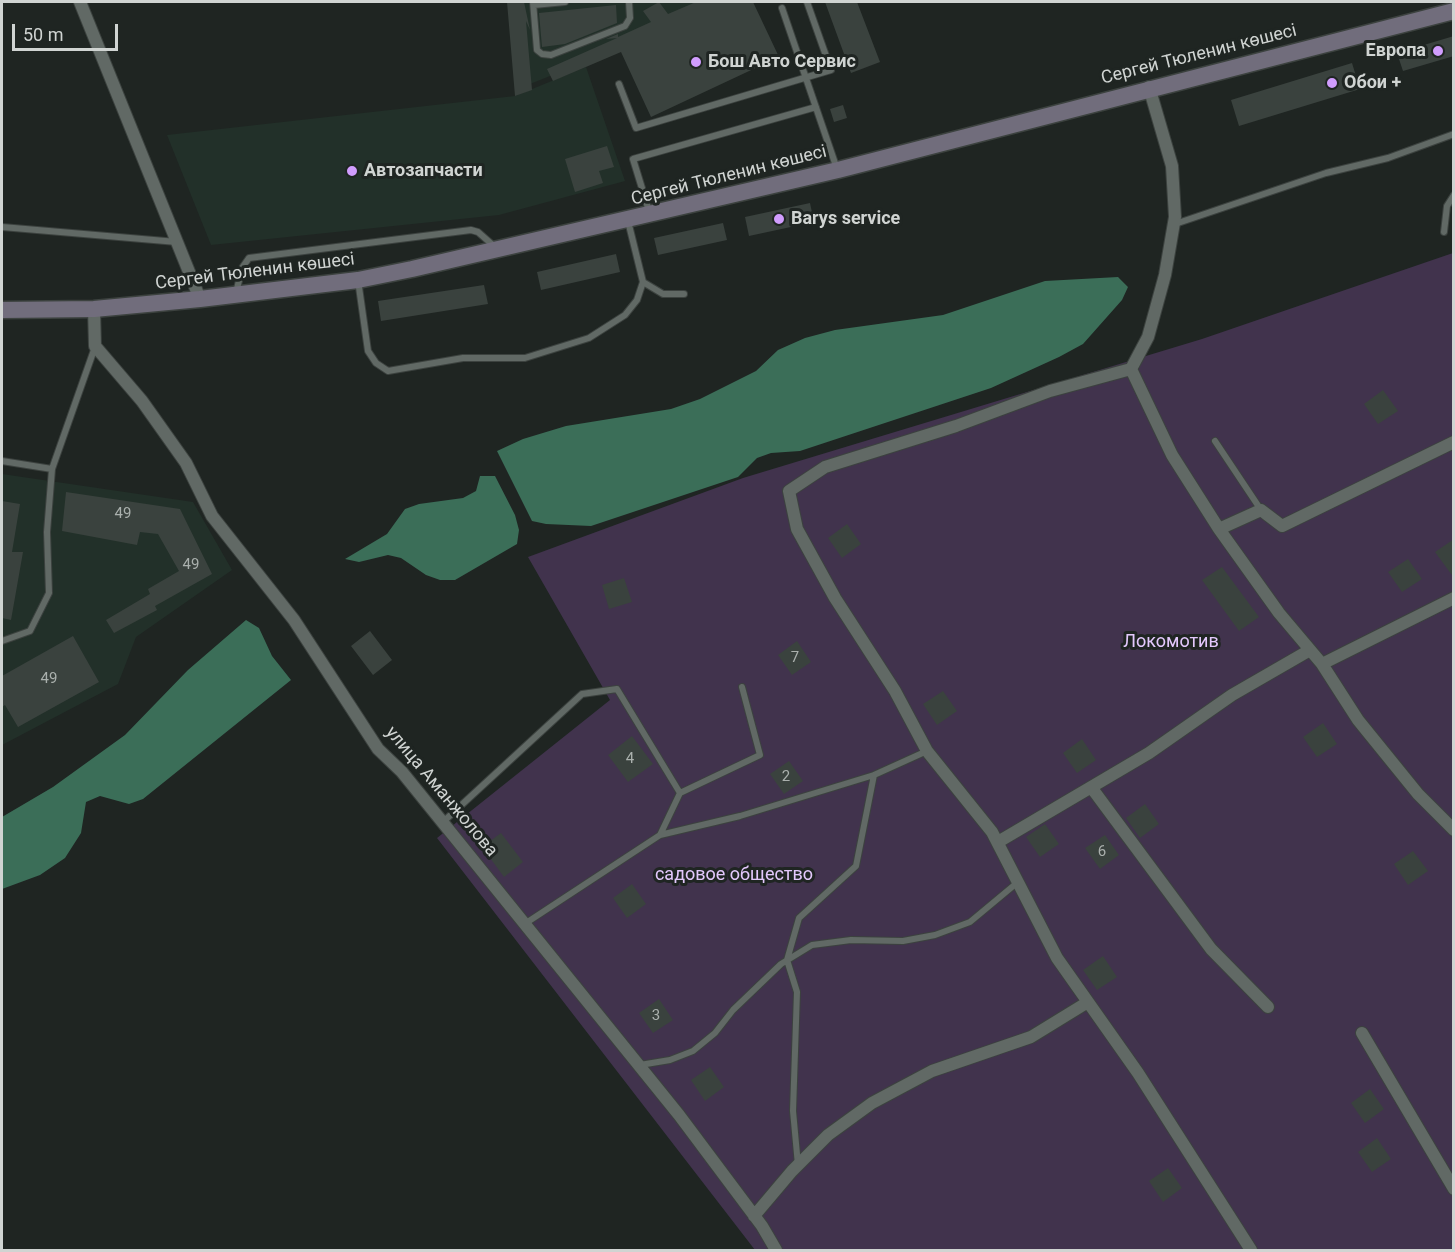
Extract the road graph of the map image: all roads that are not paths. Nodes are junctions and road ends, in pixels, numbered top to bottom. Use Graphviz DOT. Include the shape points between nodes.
graph roads {
  1 [pos="81,2"];
  2 [pos="565,2"];
  3 [pos="629,2"];
  4 [pos="807,2"];
  5 [pos="533,3"];
  6 [pos="782,8"];
  7 [pos="1454,10"];
  8 [pos="806,77"];
  9 [pos="619,84"];
  10 [pos="1149,87"];
  11 [pos="816,107"];
  12 [pos="1454,134"];
  13 [pos="838,170"];
  14 [pos="1454,195"];
  15 [pos="651,215"];
  16 [pos="627,220"];
  17 [pos="1174,224"];
  18 [pos="2,227"];
  19 [pos="1444,232"];
  20 [pos="178,242"];
  21 [pos="499,250"];
  22 [pos="358,280"];
  23 [pos="643,282"];
  24 [pos="236,294"];
  25 [pos="684,294"];
  26 [pos="200,299"];
  27 [pos="94,309"];
  28 [pos="2,310"];
  29 [pos="95,346"];
  30 [pos="1131,369"];
  31 [pos="1215,441"];
  32 [pos="1454,442"];
  33 [pos="2,461"];
  34 [pos="52,469"];
  35 [pos="1261,510"];
  36 [pos="1219,529"];
  37 [pos="1454,598"];
  38 [pos="2,641"];
  39 [pos="1310,650"];
  40 [pos="1322,664"];
  41 [pos="742,687"];
  42 [pos="927,751"];
  43 [pos="874,775"];
  44 [pos="1091,787"];
  45 [pos="680,793"];
  46 [pos="443,822"];
  47 [pos="1454,830"];
  48 [pos="660,835"];
  49 [pos="998,842"];
  50 [pos="1018,882"];
  51 [pos="526,923"];
  52 [pos="787,960"];
  53 [pos="1088,1002"];
  54 [pos="1268,1007"];
  55 [pos="1362,1033"];
  56 [pos="640,1065"];
  57 [pos="798,1165"];
  58 [pos="1454,1189"];
  59 [pos="754,1216"];
  60 [pos="776,1251"];
  61 [pos="1251,1251"];
  1 -- 20 [label="street"];
  2 -- 5 [label="lane"];
  3 -- 5 [label="lane" via="630,18 625,26 550,55 537,50"];
  4 -- 8 [label="lane" via="831,70"];
  6 -- 8 [label="lane"];
  7 -- 10 [label="main road, Сергей Тюленин көшесі"];
  8 -- 9 [label="lane" via="636,128"];
  8 -- 11 [label="lane"];
  10 -- 13 [label="main road, Сергей Тюленин көшесі"];
  10 -- 17 [label="street" via="1172,166"];
  11 -- 13 [label="lane"];
  11 -- 15 [label="lane" via="633,159"];
  12 -- 17 [label="lane"];
  13 -- 15 [label="main road, Сергей Тюленин көшесі"];
  14 -- 19 [label="lane" via="1447,206"];
  15 -- 16 [label="main road, Сергей Тюленин көшесі"];
  16 -- 21 [label="main road, Сергей Тюленин көшесі"];
  16 -- 23 [label="lane"];
  17 -- 30 [label="street" via="1148,337"];
  18 -- 20 [label="lane"];
  20 -- 26 [label="street"];
  21 -- 22 [label="main road, Сергей Тюленин көшесі"];
  21 -- 24 [label="lane" via="471,230 249,258 242,268"];
  22 -- 23 [label="lane" via="368,351 388,371 463,358 525,358 589,338 625,315 637,300"];
  22 -- 24 [label="main road, Сергей Тюленин көшесі"];
  23 -- 25 [label="lane" via="663,294"];
  24 -- 26 [label="main road, Сергей Тюленин көшесі"];
  26 -- 27 [label="main road, Сергей Тюленин көшесі"];
  27 -- 28 [label="main road, Сергей Тюленин көшесі"];
  27 -- 29 [label="street"];
  29 -- 34 [label="lane"];
  29 -- 46 [label="street, улица Аманжолова" via="142,401 186,463 212,516 294,620 378,749"];
  30 -- 36 [label="street" via="1172,455"];
  30 -- 42 [label="street" via="1050,391 956,426 825,467 789,491 797,529"];
  31 -- 35 [label="lane"];
  32 -- 35 [label="street" via="1282,526"];
  33 -- 34 [label="lane"];
  34 -- 38 [label="lane" via="47,532 49,593 30,631"];
  35 -- 36 [label="street"];
  36 -- 39 [label="street"];
  37 -- 40 [label="street"];
  39 -- 40 [label="street"];
  39 -- 44 [label="street" via="1232,695 1149,753"];
  40 -- 47 [label="street" via="1358,720 1418,794"];
  41 -- 45 [label="lane" via="760,755"];
  42 -- 43 [label="lane"];
  42 -- 49 [label="street"];
  43 -- 48 [label="lane" via="740,816"];
  43 -- 52 [label="lane" via="856,866 799,918"];
  44 -- 49 [label="street"];
  44 -- 54 [label="street" via="1211,949"];
  45 -- 46 [label="lane" via="617,689 582,694"];
  45 -- 48 [label="lane"];
  46 -- 51 [label="street, улица Аманжолова"];
  48 -- 51 [label="lane"];
  49 -- 50 [label="street"];
  50 -- 52 [label="lane" via="970,922 935,935 903,941 851,940 812,945"];
  50 -- 53 [label="street" via="1057,958"];
  51 -- 56 [label="street, улица Аманжолова"];
  52 -- 56 [label="lane" via="693,1051"];
  52 -- 57 [label="lane" via="797,992 793,1111"];
  53 -- 57 [label="street" via="1031,1037 932,1071 872,1103 828,1135"];
  53 -- 61 [label="street"];
  55 -- 58 [label="street"];
  56 -- 59 [label="street, улица Аманжолова"];
  57 -- 59 [label="street"];
  59 -- 60 [label="street, улица Аманжолова"];
}
